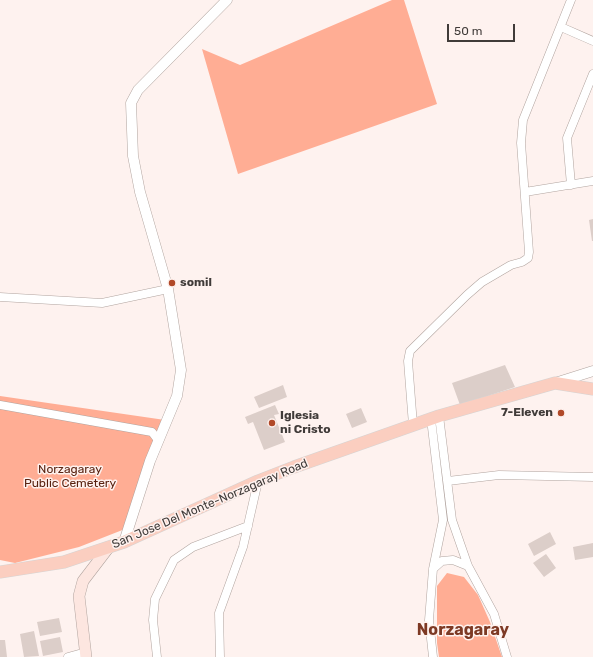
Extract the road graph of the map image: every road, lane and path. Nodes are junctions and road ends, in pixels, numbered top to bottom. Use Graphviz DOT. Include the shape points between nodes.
graph roads {
  1 [pos="227,0"];
  2 [pos="571,0"];
  3 [pos="561,27"];
  4 [pos="593,41"];
  5 [pos="593,74"];
  6 [pos="593,181"];
  7 [pos="571,185"];
  8 [pos="525,192"];
  9 [pos="168,289"];
  10 [pos="0,297"];
  11 [pos="593,371"];
  12 [pos="555,383"];
  13 [pos="593,389"];
  14 [pos="0,405"];
  15 [pos="435,418"];
  16 [pos="413,425"];
  17 [pos="158,440"];
  18 [pos="593,477"];
  19 [pos="448,480"];
  20 [pos="258,481"];
  21 [pos="248,526"];
  22 [pos="124,542"];
  23 [pos="108,547"];
  24 [pos="468,566"];
  25 [pos="432,569"];
  26 [pos="0,572"];
  27 [pos="86,654"];
  28 [pos="68,657"];
  29 [pos="157,657"];
  30 [pos="220,657"];
  31 [pos="433,657"];
  32 [pos="507,657"];
  1 -- 9 [label="street" via="138,90 131,103 133,148 140,192"];
  2 -- 3 [label="street"];
  3 -- 4 [label="street"];
  3 -- 8 [label="street" via="523,120 521,142"];
  5 -- 7 [label="street" via="567,138"];
  6 -- 7 [label="street"];
  7 -- 8 [label="street"];
  8 -- 16 [label="street" via="528,258 482,282 410,351 408,361"];
  9 -- 10 [label="street" via="102,303"];
  9 -- 17 [label="street" via="179,353 180,381 177,396"];
  11 -- 12 [label="street"];
  12 -- 13 [label="main road"];
  12 -- 15 [label="main road, San Jose Del Monte-Norzagaray Road"];
  14 -- 17 [label="street" via="152,432"];
  15 -- 16 [label="main road, San Jose Del Monte-Norzagaray Road"];
  15 -- 19 [label="street"];
  15 -- 25 [label="street" via="443,520"];
  16 -- 20 [label="main road, San Jose Del Monte-Norzagaray Road"];
  17 -- 22 [label="street"];
  18 -- 19 [label="street" via="499,474"];
  19 -- 24 [label="street" via="452,520"];
  20 -- 21 [label="street"];
  20 -- 22 [label="main road, San Jose Del Monte-Norzagaray Road"];
  21 -- 29 [label="street" via="193,547 174,560 155,599 153,620"];
  21 -- 30 [label="street" via="219,613"];
  22 -- 23 [label="main road, San Jose Del Monte-Norzagaray Road"];
  23 -- 26 [label="main road, San Jose Del Monte-Norzagaray Road" via="64,562"];
  23 -- 27 [label="main road" via="83,581 79,596"];
  24 -- 25 [label="street" via="453,560 442,562"];
  24 -- 32 [label="street" via="494,614"];
  25 -- 31 [label="street" via="429,620"];
  27 -- 28 [label="street"];
}
